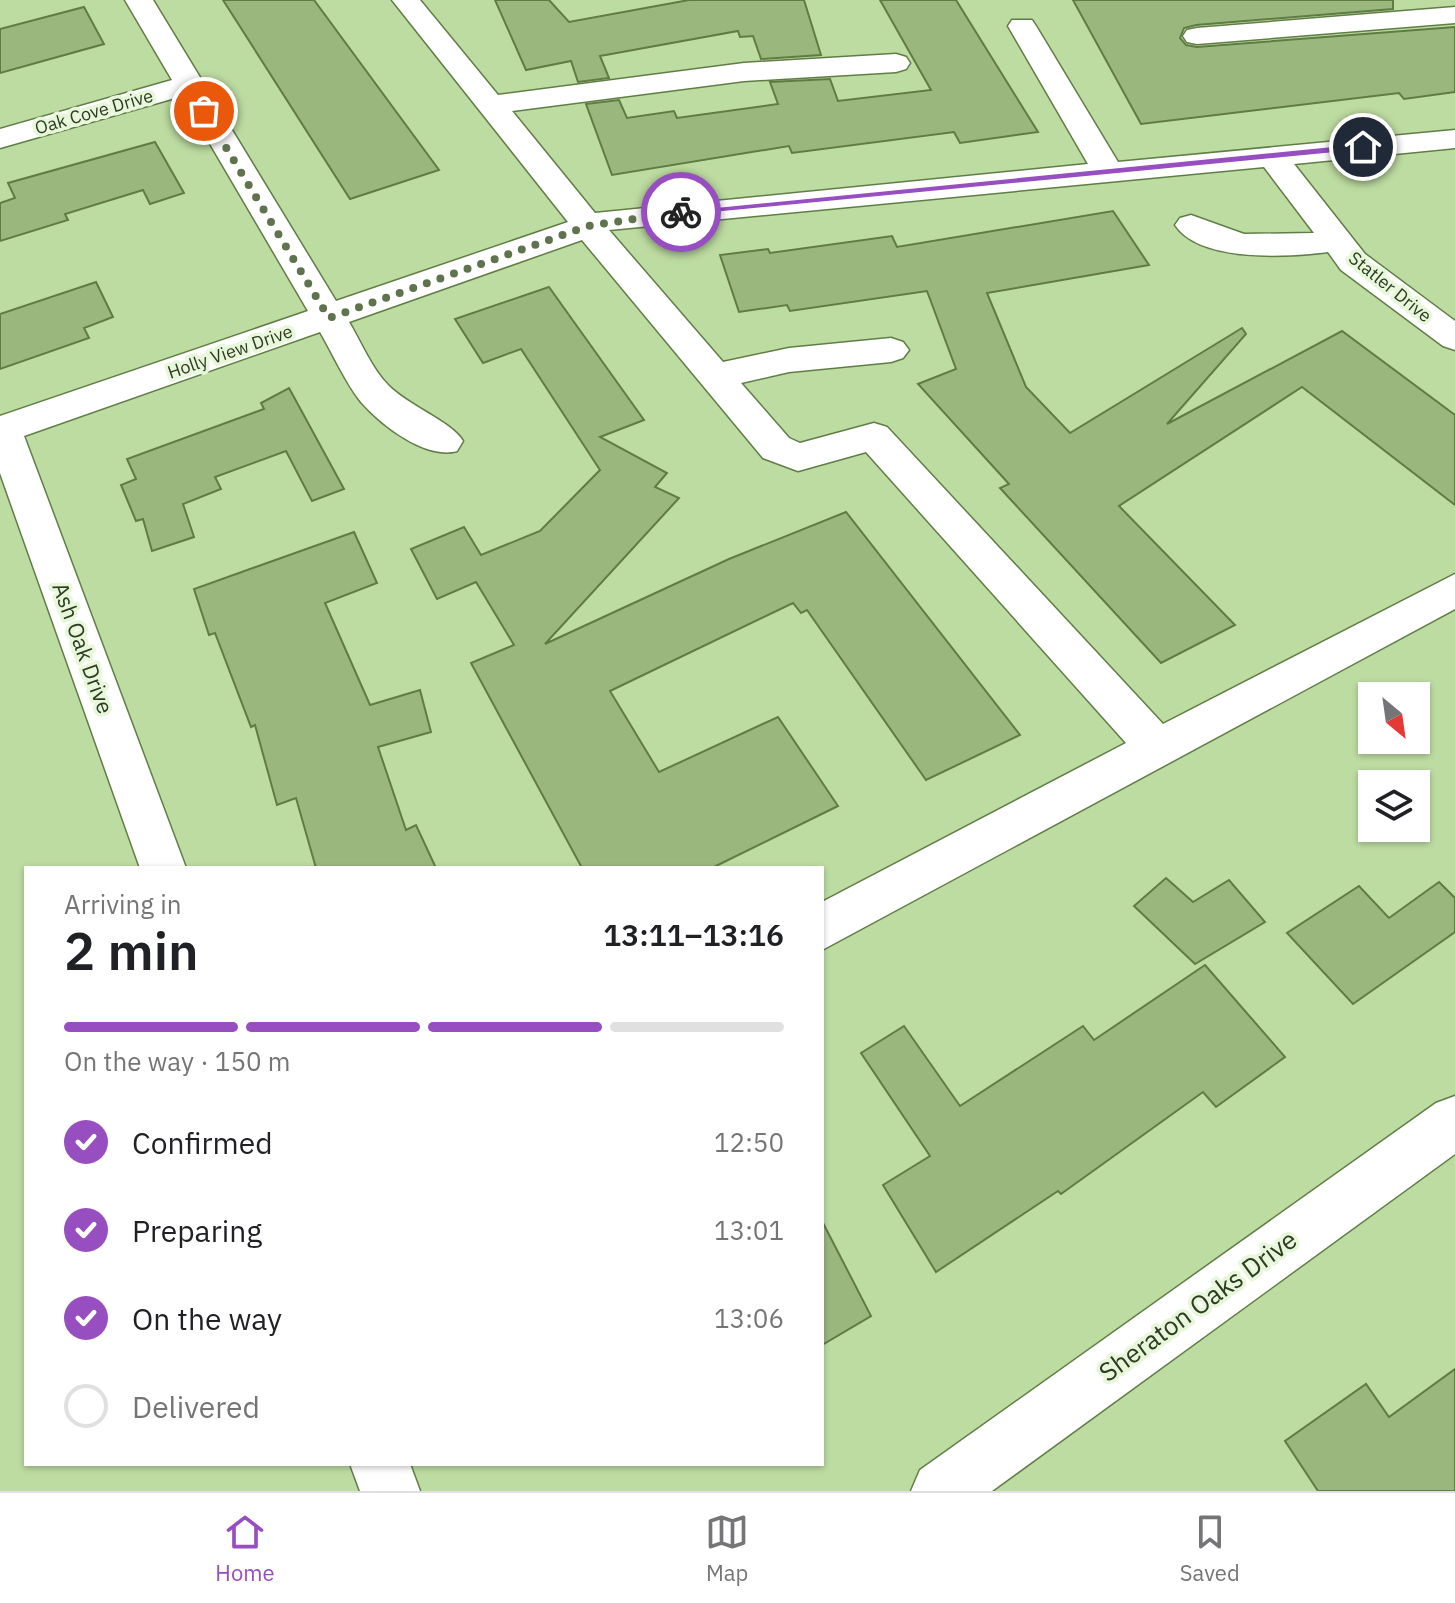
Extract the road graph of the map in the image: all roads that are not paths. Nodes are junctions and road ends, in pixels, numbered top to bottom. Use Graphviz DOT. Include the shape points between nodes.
graph roads {
  1 [pos="139,0"];
  2 [pos="406,0"];
  3 [pos="1455,15"];
  4 [pos="1022,26"];
  5 [pos="1197,36"];
  6 [pos="896,63"];
  7 [pos="188,85"];
  8 [pos="493,105"];
  9 [pos="0,139"];
  10 [pos="1455,139"];
  11 [pos="1271,155"];
  12 [pos="1107,170"];
  13 [pos="1191,225"];
  14 [pos="588,226"];
  15 [pos="1337,241"];
  16 [pos="329,318"];
  17 [pos="1455,338"];
  18 [pos="891,350"];
  19 [pos="715,376"];
  20 [pos="1,429"];
  21 [pos="444,441"];
  22 [pos="1455,590"];
  23 [pos="1157,747"];
  24 [pos="162,866"];
  25 [pos="824,926"];
  26 [pos="1455,1122"];
  27 [pos="381,1466"];
  28 [pos="390,1491"];
  29 [pos="941,1491"];
  1 -- 7 [label="street"];
  2 -- 8 [label="street"];
  3 -- 5 [label="street"];
  4 -- 12 [label="street"];
  6 -- 8 [label="street" via="744,72"];
  7 -- 9 [label="street, Oak Cove Drive"];
  7 -- 16 [label="street"];
  8 -- 14 [label="street"];
  10 -- 11 [label="street, Holly View Drive"];
  11 -- 12 [label="street, Holly View Drive"];
  11 -- 15 [label="street, Statler Drive"];
  12 -- 14 [label="street, Holly View Drive" via="741,205"];
  13 -- 15 [label="street" via="1214,238 1256,248"];
  14 -- 16 [label="street, Holly View Drive"];
  14 -- 19 [label="street"];
  15 -- 17 [label="street, Statler Drive" via="1353,262"];
  16 -- 20 [label="street, Holly View Drive"];
  16 -- 21 [label="street" via="374,393 407,421"];
  18 -- 19 [label="street" via="789,360"];
  19 -- 23 [label="street" via="776,448 798,457 874,436"];
  20 -- 24 [label="street, Ash Oak Drive"];
  22 -- 23 [label="street"];
  23 -- 25 [label="street"];
  26 -- 29 [label="street, Sheraton Oaks Drive"];
  27 -- 28 [label="street"];
}
